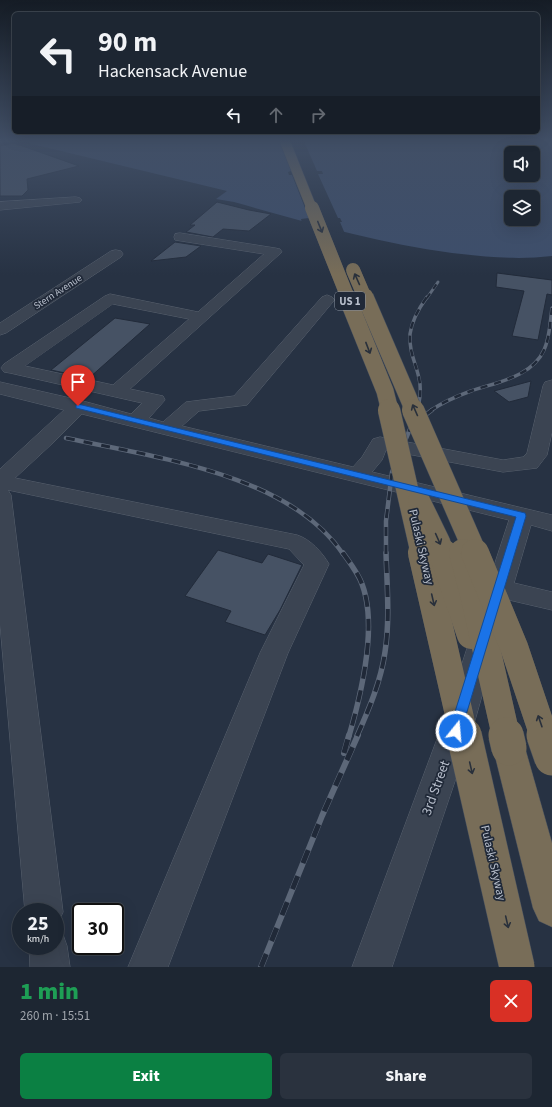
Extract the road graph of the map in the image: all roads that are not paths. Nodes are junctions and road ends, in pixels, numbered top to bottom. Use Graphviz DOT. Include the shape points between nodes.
graph roads {
  1 [pos="302,184"];
  2 [pos="314,184"];
  3 [pos="76,200"];
  4 [pos="0,206"];
  5 [pos="180,237"];
  6 [pos="116,254"];
  7 [pos="327,300"];
  8 [pos="201,317"];
  9 [pos="0,330"];
  10 [pos="552,386"];
  11 [pos="0,388"];
  12 [pos="117,391"];
  13 [pos="78,406"];
  14 [pos="136,420"];
  15 [pos="168,428"];
  16 [pos="430,446"];
  17 [pos="545,446"];
  18 [pos="402,467"];
  19 [pos="358,475"];
  20 [pos="0,481"];
  21 [pos="0,495"];
  22 [pos="522,516"];
  23 [pos="552,523"];
  24 [pos="500,588"];
  25 [pos="552,600"];
  26 [pos="508,748"];
  27 [pos="552,758"];
  28 [pos="43,903"];
  29 [pos="552,908"];
  30 [pos="49,955"];
  31 [pos="50,967"];
  32 [pos="148,967"];
  33 [pos="372,967"];
  34 [pos="517,967"];
  1 -- 18 [label="highway, Pulaski Skyway / US 1, one-way, bridge" via="385,391"];
  16 -- 2 [label="highway, US 1, one-way, bridge"];
  3 -- 4 [label="street"];
  5 -- 8 [label="street" via="275,252"];
  6 -- 9 [label="street, Stern Avenue"];
  7 -- 15 [label="street" via="240,401 192,406"];
  8 -- 12 [label="street"];
  8 -- 12 [label="street" via="110,299 10,368"];
  10 -- 17 [label="street"];
  11 -- 13 [label="street"];
  12 -- 14 [label="street" via="156,400"];
  13 -- 14 [label="street"];
  13 -- 20 [label="street"];
  14 -- 15 [label="street"];
  15 -- 19 [label="street"];
  16 -- 26 [label="highway, bridge" via="473,590"];
  27 -- 16 [label="highway, US 1, one-way, bridge" via="514,647"];
  17 -- 19 [label="street" via="529,463 503,466 380,443 371,460"];
  18 -- 26 [label="highway, one-way, bridge" via="440,542"];
  18 -- 34 [label="highway, Pulaski Skyway / US 1, one-way, bridge"];
  19 -- 22 [label="street"];
  20 -- 32 [label="street" via="297,543 317,564 274,653"];
  21 -- 28 [label="street"];
  22 -- 23 [label="street"];
  22 -- 24 [label="street, 3rd Street"];
  24 -- 25 [label="street"];
  24 -- 33 [label="street, 3rd Street" via="456,731"];
  26 -- 29 [label="highway"];
  30 -- 31 [label="street"];
}
